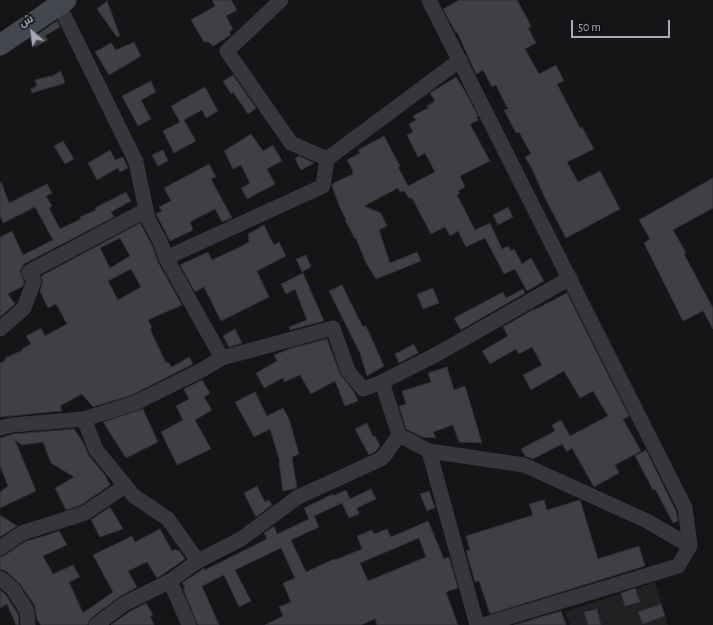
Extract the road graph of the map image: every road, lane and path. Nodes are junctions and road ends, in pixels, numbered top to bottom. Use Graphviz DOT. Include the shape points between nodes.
graph roads {
  1 [pos="281,0"];
  2 [pos="429,0"];
  3 [pos="63,2"];
  4 [pos="0,45"];
  5 [pos="460,60"];
  6 [pos="327,159"];
  7 [pos="146,210"];
  8 [pos="166,258"];
  9 [pos="570,278"];
  10 [pos="0,329"];
  11 [pos="222,358"];
  12 [pos="382,382"];
  13 [pos="84,419"];
  14 [pos="0,428"];
  15 [pos="399,435"];
  16 [pos="429,452"];
  17 [pos="126,486"];
  18 [pos="690,546"];
  19 [pos="0,548"];
  20 [pos="198,561"];
  21 [pos="0,578"];
  22 [pos="170,581"];
  23 [pos="28,625"];
  24 [pos="96,625"];
  25 [pos="189,625"];
  26 [pos="477,625"];
  27 [pos="483,625"];
  1 -- 6 [label="street" via="227,51 291,143"];
  2 -- 5 [label="street"];
  3 -- 4 [label="main road"];
  3 -- 7 [label="street" via="136,162"];
  5 -- 6 [label="street"];
  5 -- 9 [label="street"];
  6 -- 8 [label="street" via="323,186"];
  7 -- 8 [label="street"];
  7 -- 10 [label="street" via="29,272 34,281 24,308"];
  8 -- 11 [label="street"];
  9 -- 12 [label="street"];
  9 -- 18 [label="street" via="685,508"];
  11 -- 12 [label="street" via="333,328 348,371 363,389"];
  11 -- 13 [label="street" via="135,403"];
  12 -- 15 [label="street"];
  13 -- 14 [label="street"];
  13 -- 17 [label="street" via="96,450"];
  15 -- 16 [label="street"];
  15 -- 20 [label="street" via="381,459 298,497 241,539"];
  16 -- 18 [label="street" via="524,465 647,521"];
  16 -- 26 [label="street"];
  17 -- 19 [label="street" via="85,513 22,533"];
  17 -- 20 [label="street" via="134,496 168,519"];
  18 -- 27 [label="street" via="678,566"];
  20 -- 22 [label="street"];
  21 -- 23 [label="street" via="13,589 27,611"];
  22 -- 24 [label="street" via="124,604"];
  22 -- 25 [label="street"];
}
